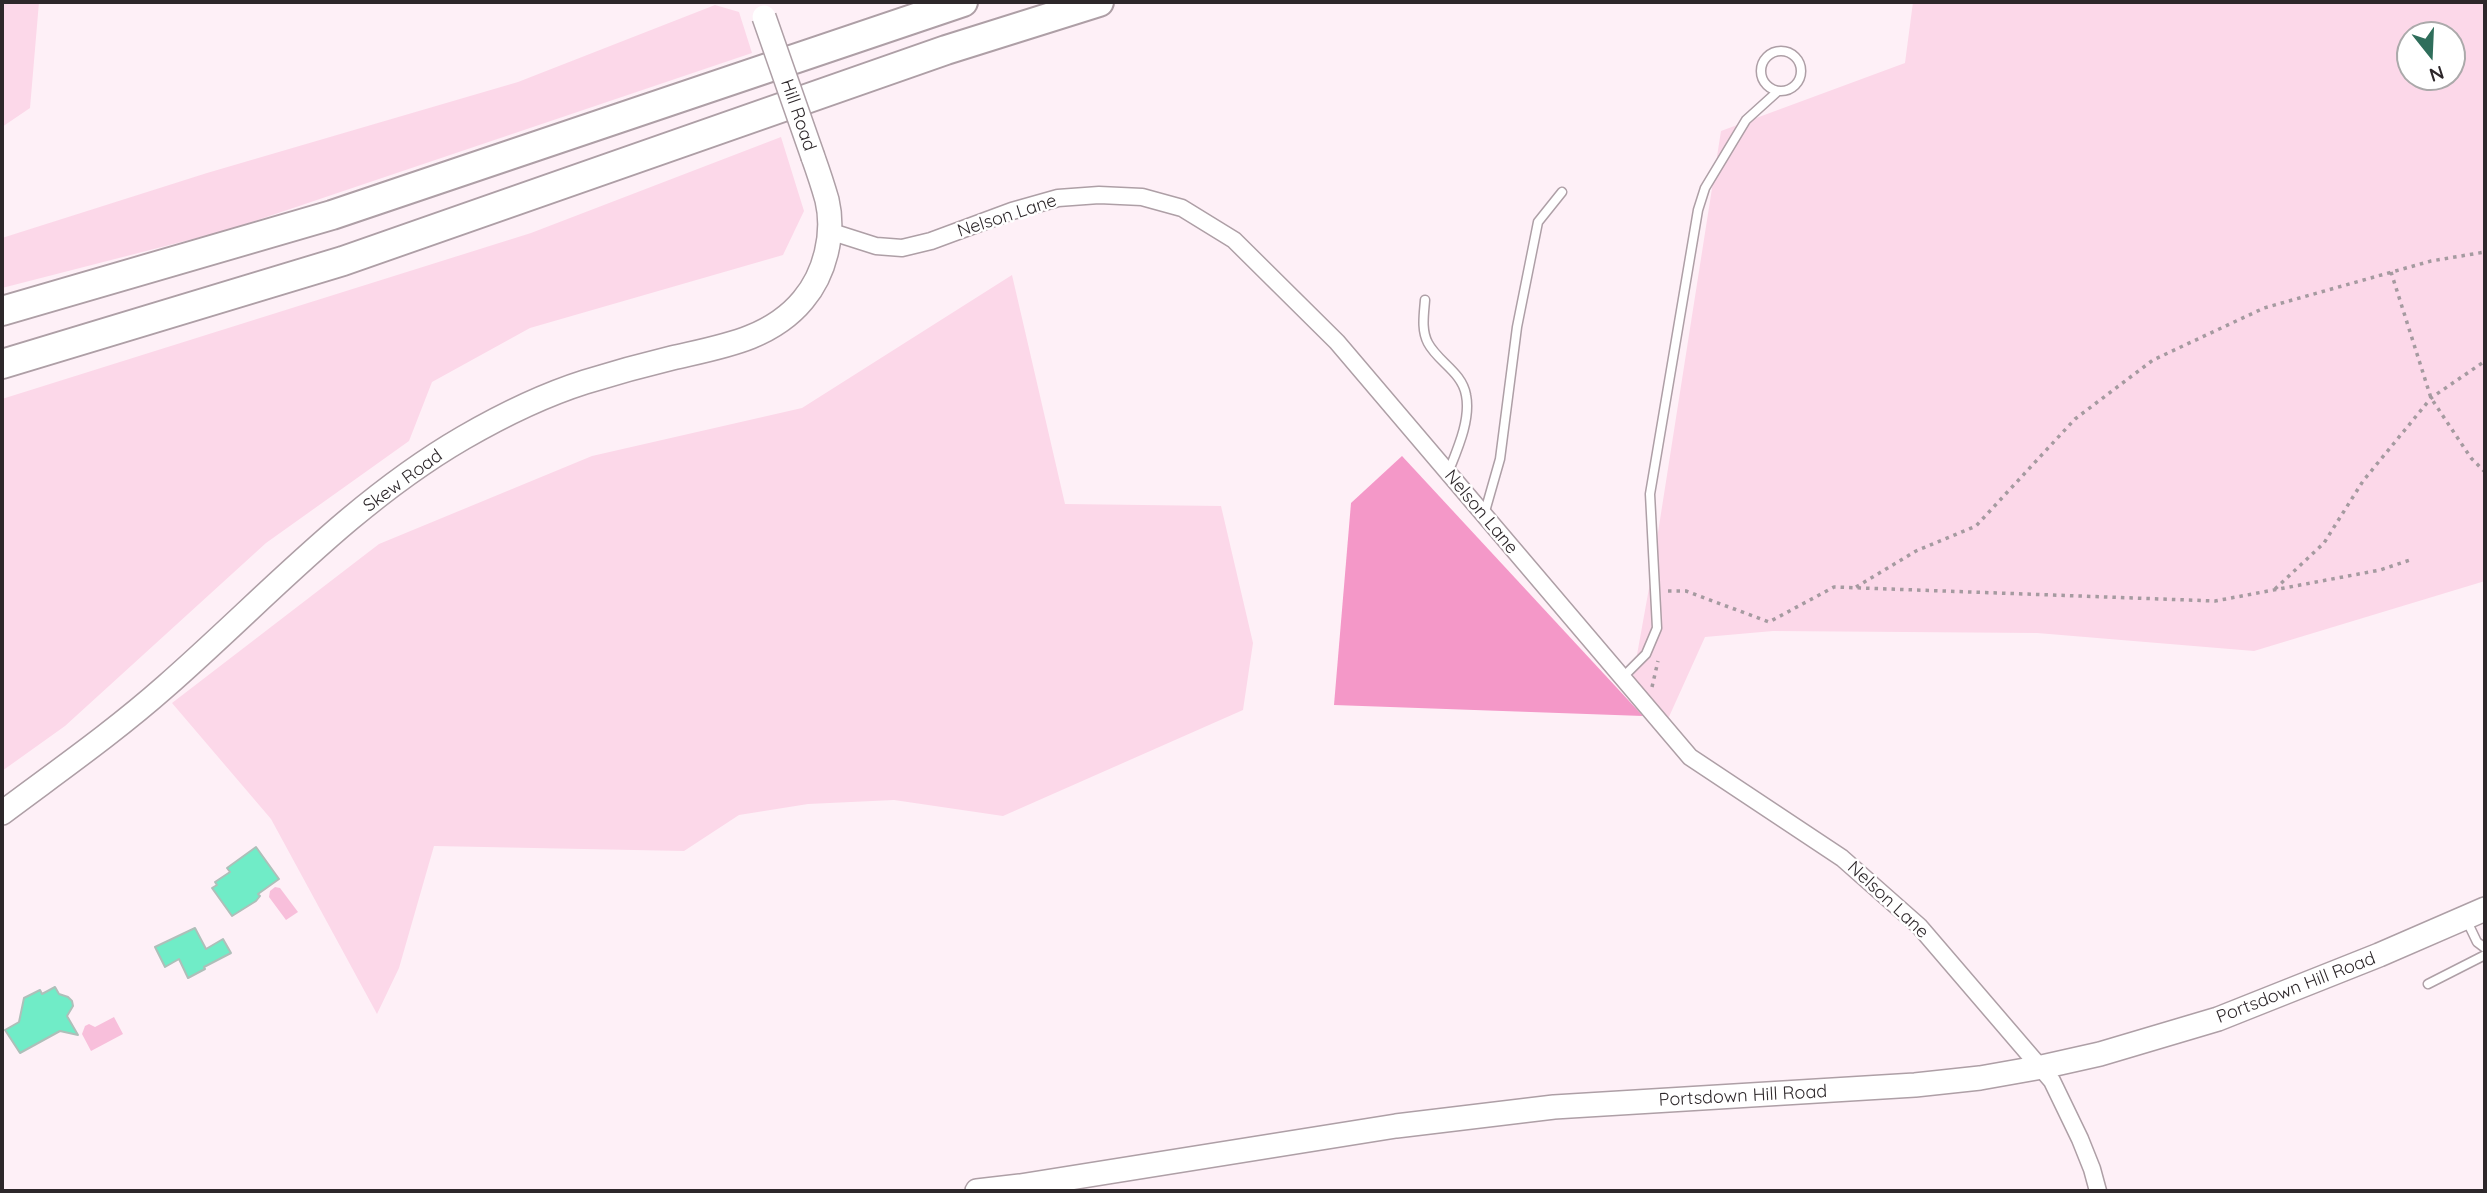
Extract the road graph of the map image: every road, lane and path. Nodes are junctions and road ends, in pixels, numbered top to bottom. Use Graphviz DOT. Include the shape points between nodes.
graph roads {
  1 [pos="963,2"];
  2 [pos="1098,2"];
  3 [pos="762,9"];
  4 [pos="1777,92"];
  5 [pos="1562,192"];
  6 [pos="829,230"];
  7 [pos="2485,252"];
  8 [pos="2391,272"];
  9 [pos="1425,300"];
  10 [pos="2,311"];
  11 [pos="2485,361"];
  12 [pos="2,364"];
  13 [pos="2431,398"];
  14 [pos="2485,472"];
  15 [pos="1448,473"];
  16 [pos="1484,515"];
  17 [pos="2410,560"];
  18 [pos="1856,587"];
  19 [pos="2274,590"];
  20 [pos="1663,591"];
  21 [pos="1658,656"];
  22 [pos="1622,678"];
  23 [pos="1646,706"];
  24 [pos="2,813"];
  25 [pos="2475,914"];
  26 [pos="2485,948"];
  27 [pos="2485,956"];
  28 [pos="2428,984"];
  29 [pos="2042,1067"];
  30 [pos="1020,1189"];
  31 [pos="977,1191"];
  32 [pos="2098,1191"];
  1 -- 10 [label="highway" via="332,215"];
  2 -- 12 [label="highway" via="946,50 342,261"];
  3 -- 6 [label="street, Hill Road, bridge" via="828,202"];
  4 -- 4 [label="lane" via="1762,80 1761,65 1772,52 1786,51 1800,66 1799,79 1790,90"];
  4 -- 22 [label="lane" via="1746,120 1705,188 1698,210 1650,494 1657,628 1646,654"];
  5 -- 16 [label="lane" via="1538,222 1517,327 1500,459"];
  6 -- 15 [label="street, Nelson Lane" via="876,246 902,248 1058,198 1142,197 1182,208 1234,240 1300,304"];
  6 -- 24 [label="street, Skew Road" via="823,269 803,300 777,324 741,342 583,382 463,438 386,488 166,687"];
  7 -- 8 [label="path"];
  8 -- 13 [label="path"];
  8 -- 18 [label="path" via="2264,308 2153,360 2075,419 1976,526 1916,551"];
  9 -- 15 [label="lane" via="1427,342 1456,374 1466,396 1467,412"];
  11 -- 13 [label="path"];
  13 -- 14 [label="path"];
  13 -- 19 [label="path" via="2363,481 2324,542"];
  15 -- 16 [label="street, Nelson Lane"];
  16 -- 22 [label="street, Nelson Lane"];
  17 -- 19 [label="path"];
  18 -- 19 [label="path" via="2215,601"];
  18 -- 20 [label="path" via="1834,587 1769,622 1686,591"];
  21 -- 23 [label="path" via="1657,676"];
  22 -- 23 [label="street, Nelson Lane"];
  23 -- 29 [label="street, Nelson Lane" via="1690,757 1842,858 1919,926"];
  25 -- 26 [label="lane" via="2477,942"];
  25 -- 29 [label="street, Portsdown Hill Road" via="2218,1019"];
  27 -- 28 [label="lane"];
  29 -- 30 [label="street, Portsdown Hill Road" via="1915,1085 1555,1107 1396,1126"];
  29 -- 32 [label="street, Nelson Lane" via="2080,1139"];
  30 -- 31 [label="street, Portsdown Hill Road"];
}
